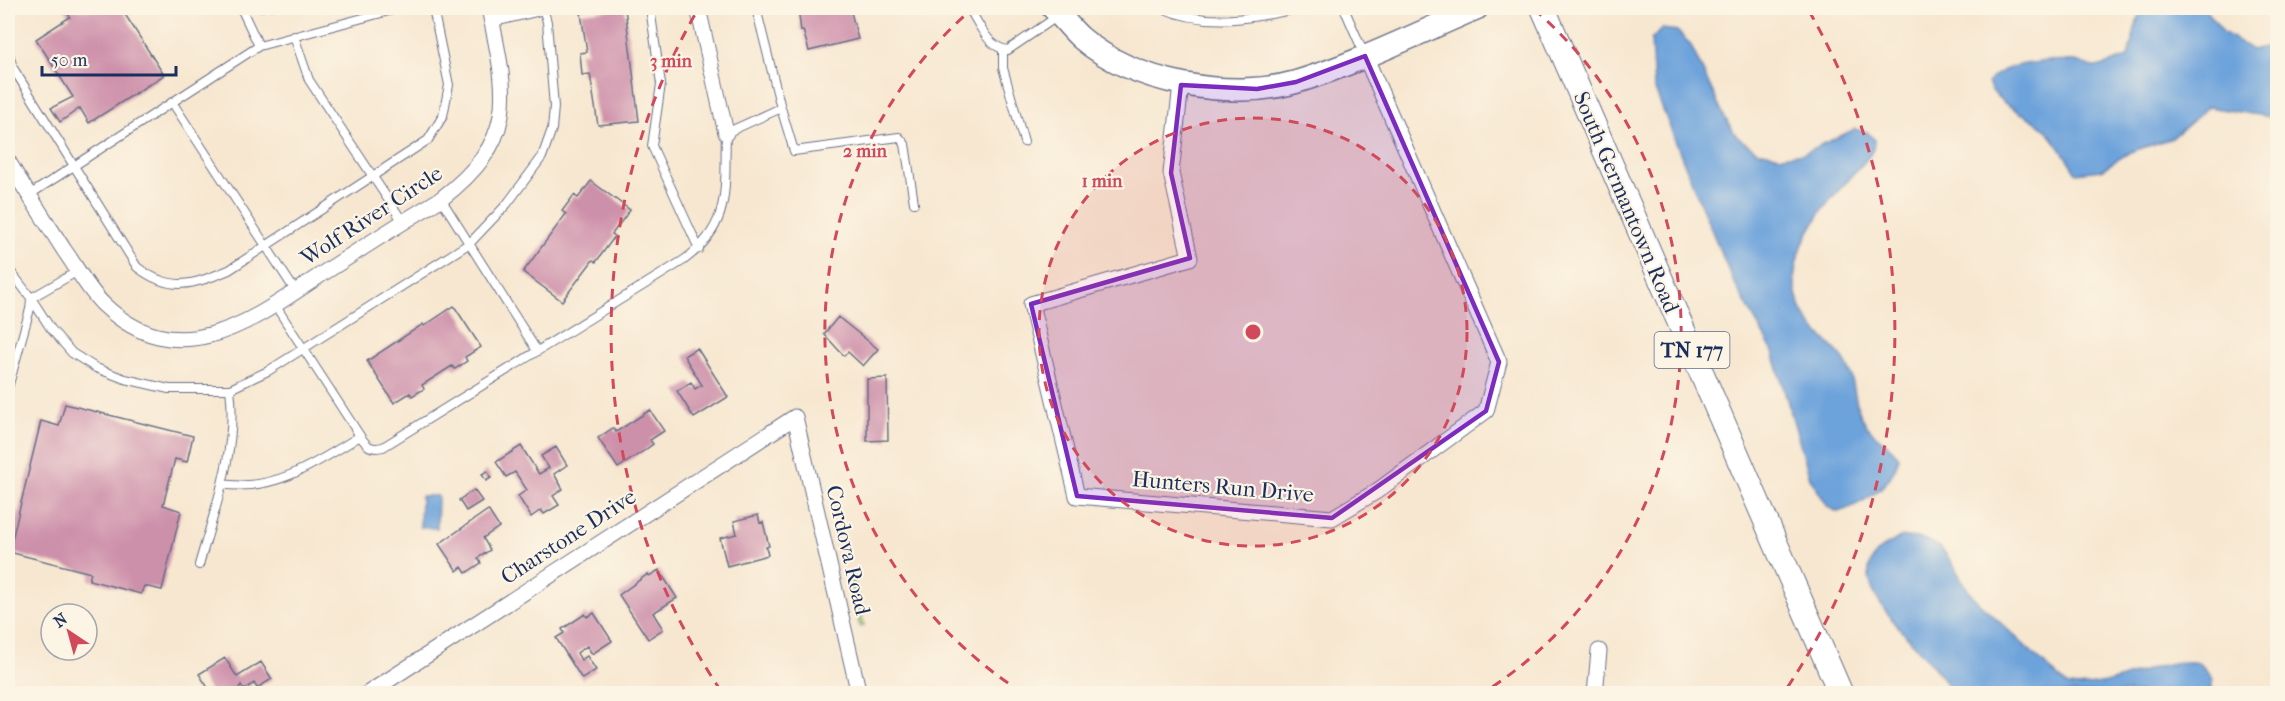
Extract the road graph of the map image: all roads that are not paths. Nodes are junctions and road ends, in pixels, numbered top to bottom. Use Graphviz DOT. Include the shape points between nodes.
graph roads {
  1 [pos="11,8"];
  2 [pos="241,8"];
  3 [pos="400,8"];
  4 [pos="434,8"];
  5 [pos="538,8"];
  6 [pos="543,8"];
  7 [pos="650,8"];
  8 [pos="702,8"];
  9 [pos="756,8"];
  10 [pos="969,8"];
  11 [pos="1162,8"];
  12 [pos="1300,8"];
  13 [pos="1344,8"];
  14 [pos="1477,8"];
  15 [pos="1543,8"];
  16 [pos="1057,11"];
  17 [pos="491,13"];
  18 [pos="8,17"];
  19 [pos="294,36"];
  20 [pos="259,46"];
  21 [pos="8,50"];
  22 [pos="1003,50"];
  23 [pos="1365,56"];
  24 [pos="1181,85"];
  25 [pos="172,102"];
  26 [pos="781,108"];
  27 [pos="726,133"];
  28 [pos="1024,142"];
  29 [pos="8,161"];
  30 [pos="74,166"];
  31 [pos="373,176"];
  32 [pos="29,195"];
  33 [pos="441,199"];
  34 [pos="914,203"];
  35 [pos="403,222"];
  36 [pos="470,243"];
  37 [pos="267,247"];
  38 [pos="699,249"];
  39 [pos="8,268"];
  40 [pos="78,271"];
  41 [pos="296,292"];
  42 [pos="31,298"];
  43 [pos="275,305"];
  44 [pos="303,350"];
  45 [pos="537,351"];
  46 [pos="8,356"];
  47 [pos="15,363"];
  48 [pos="8,388"];
  49 [pos="230,389"];
  50 [pos="795,417"];
  51 [pos="360,436"];
  52 [pos="222,483"];
  53 [pos="199,565"];
  54 [pos="1599,651"];
  55 [pos="367,693"];
  56 [pos="860,693"];
  57 [pos="1595,693"];
  58 [pos="1841,693"];
  1 -- 18 [label="lane"];
  2 -- 20 [label="lane"];
  3 -- 19 [label="lane"];
  4 -- 31 [label="lane" via="449,85 443,116 428,140"];
  5 -- 17 [label="street"];
  6 -- 36 [label="lane" via="554,107 552,129 542,157 507,204"];
  7 -- 38 [label="lane" via="660,84 652,146"];
  8 -- 27 [label="street"];
  9 -- 26 [label="lane"];
  10 -- 22 [label="lane" via="990,41"];
  11 -- 12 [label="lane" via="1200,18 1236,21"];
  13 -- 23 [label="lane"];
  14 -- 23 [label="street"];
  15 -- 58 [label="main road, South Germantown Road / TN 177"];
  16 -- 22 [label="lane"];
  16 -- 24 [label="street" via="1082,38 1134,70"];
  17 -- 33 [label="street, Wolf River Circle" via="505,91 499,128 480,162"];
  19 -- 20 [label="lane"];
  19 -- 31 [label="lane" via="309,80"];
  20 -- 25 [label="lane"];
  21 -- 30 [label="lane" via="13,68"];
  22 -- 28 [label="lane" via="1003,68"];
  23 -- 24 [label="street" via="1296,82 1257,89"];
  23 -- 24 [label="street, Hunters Run Drive" via="1499,362 1486,411 1377,491 1332,518 1077,496 1030,304 1190,258 1171,173"];
  25 -- 30 [label="lane"];
  25 -- 37 [label="lane"];
  26 -- 27 [label="lane"];
  26 -- 34 [label="lane" via="794,151 898,137 905,144"];
  27 -- 38 [label="lane" via="720,219"];
  29 -- 32 [label="street, Wolf River Circle"];
  30 -- 32 [label="lane"];
  30 -- 37 [label="lane" via="137,267 154,280 166,284 205,280"];
  31 -- 35 [label="lane"];
  31 -- 37 [label="lane"];
  32 -- 40 [label="street, Wolf River Circle"];
  33 -- 35 [label="street, Wolf River Circle"];
  33 -- 36 [label="lane"];
  35 -- 41 [label="street, Wolf River Circle"];
  36 -- 44 [label="lane"];
  36 -- 45 [label="lane"];
  37 -- 41 [label="lane"];
  38 -- 45 [label="lane"];
  39 -- 42 [label="lane"];
  40 -- 42 [label="lane"];
  40 -- 43 [label="street, Wolf River Circle" via="105,305 135,326 170,338 202,337 233,329"];
  41 -- 43 [label="street, Wolf River Circle"];
  42 -- 47 [label="lane"];
  42 -- 49 [label="lane" via="72,353 96,368 169,389"];
  43 -- 44 [label="lane"];
  44 -- 49 [label="lane"];
  44 -- 51 [label="lane"];
  45 -- 51 [label="lane" via="383,447 373,449"];
  46 -- 47 [label="lane"];
  47 -- 48 [label="lane"];
  49 -- 52 [label="lane" via="233,432"];
  50 -- 55 [label="street, Charstone Drive"];
  50 -- 56 [label="street, Cordova Road"];
  51 -- 52 [label="lane" via="326,458 270,483 243,487"];
  52 -- 53 [label="lane"];
  54 -- 57 [label="street"];
}
